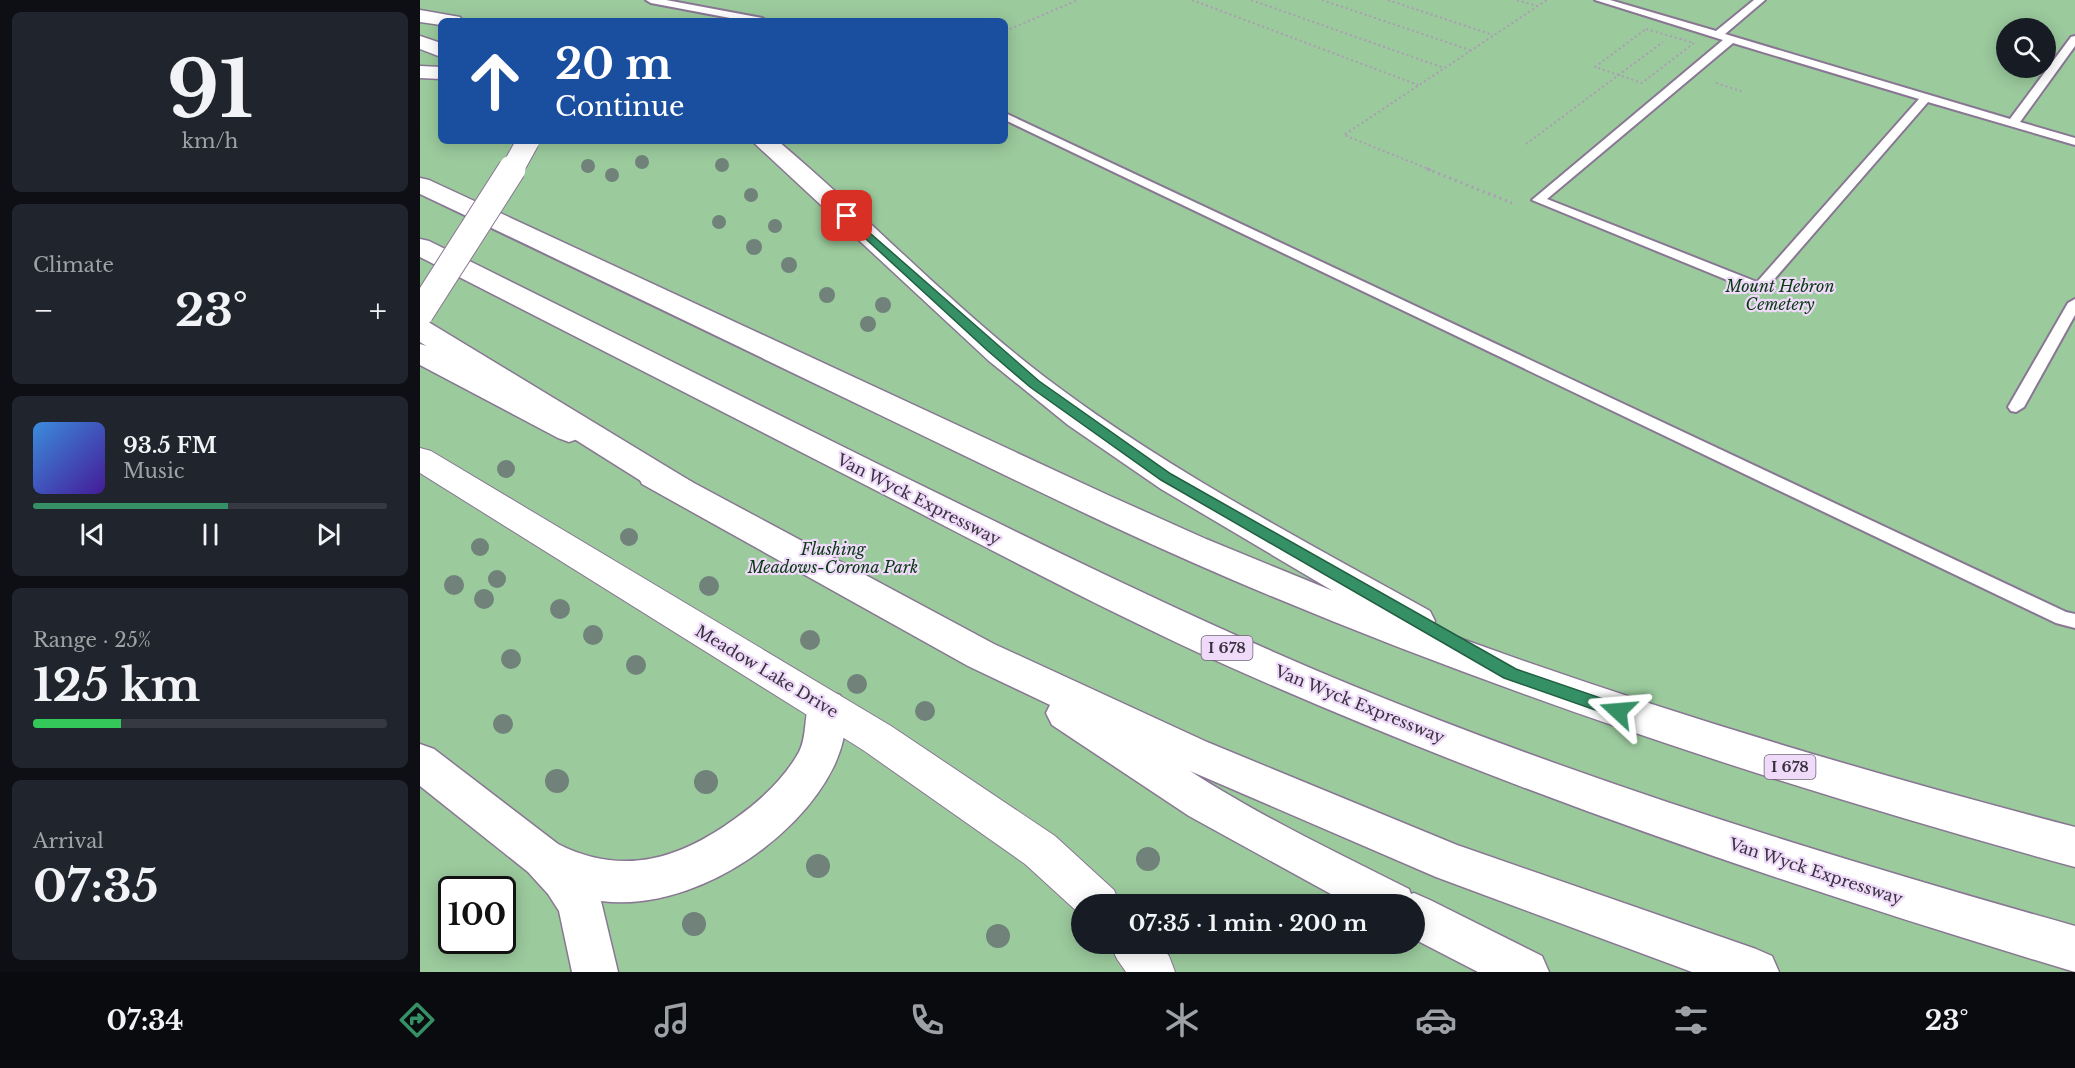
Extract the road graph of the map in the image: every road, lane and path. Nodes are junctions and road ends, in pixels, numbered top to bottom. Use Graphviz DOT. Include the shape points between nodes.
graph roads {
  1 [pos="651,0"];
  2 [pos="1078,0"];
  3 [pos="1192,0"];
  4 [pos="1251,0"];
  5 [pos="1322,0"];
  6 [pos="1388,0"];
  7 [pos="1517,0"];
  8 [pos="1547,0"];
  9 [pos="1600,0"];
  10 [pos="1760,0"];
  11 [pos="1537,6"];
  12 [pos="420,16"];
  13 [pos="746,18"];
  14 [pos="438,19"];
  15 [pos="1685,26"];
  16 [pos="1008,30"];
  17 [pos="1718,35"];
  18 [pos="1493,36"];
  19 [pos="1671,36"];
  20 [pos="1731,39"];
  21 [pos="2075,39"];
  22 [pos="420,42"];
  23 [pos="438,50"];
  24 [pos="1471,51"];
  25 [pos="1444,68"];
  26 [pos="420,72"];
  27 [pos="438,73"];
  28 [pos="1618,75"];
  29 [pos="1419,85"];
  30 [pos="1926,98"];
  31 [pos="1008,117"];
  32 [pos="2013,123"];
  33 [pos="2075,142"];
  34 [pos="526,144"];
  35 [pos="767,144"];
  36 [pos="1526,144"];
  37 [pos="420,184"];
  38 [pos="1538,200"];
  39 [pos="420,247"];
  40 [pos="2075,303"];
  41 [pos="420,313"];
  42 [pos="420,328"];
  43 [pos="420,353"];
  44 [pos="2016,407"];
  45 [pos="420,459"];
  46 [pos="680,490"];
  47 [pos="2075,621"];
  48 [pos="981,655"];
  49 [pos="1510,673"];
  50 [pos="826,707"];
  51 [pos="420,762"];
  52 [pos="2075,848"];
  53 [pos="543,858"];
  54 [pos="1088,894"];
  55 [pos="1373,894"];
  56 [pos="1425,921"];
  57 [pos="2075,949"];
  58 [pos="1140,954"];
  59 [pos="595,972"];
  60 [pos="1153,972"];
  61 [pos="1526,972"];
  62 [pos="1756,972"];
  1 -- 13 [label="lane"];
  2 -- 16 [label="path"];
  3 -- 29 [label="path"];
  4 -- 25 [label="path"];
  5 -- 24 [label="path"];
  6 -- 18 [label="path"];
  7 -- 11 [label="path"];
  8 -- 11 [label="path"];
  9 -- 15 [label="lane"];
  10 -- 17 [label="lane"];
  11 -- 18 [label="path"];
  12 -- 14 [label="main road"];
  15 -- 17 [label="lane"];
  15 -- 19 [label="path"];
  17 -- 20 [label="lane"];
  18 -- 24 [label="path"];
  19 -- 28 [label="path"];
  19 -- 28 [label="path" via="1646,29 1595,67"];
  19 -- 28 [label="path" via="1694,42 1642,83"];
  20 -- 30 [label="lane"];
  20 -- 38 [label="lane"];
  21 -- 32 [label="lane"];
  22 -- 23 [label="main road"];
  24 -- 25 [label="path"];
  25 -- 29 [label="path"];
  26 -- 27 [label="main road"];
  28 -- 36 [label="path"];
  29 -- 38 [label="path" via="1344,135 1529,210"];
  30 -- 32 [label="lane"];
  30 -- 38 [label="lane" via="1759,288"];
  31 -- 47 [label="lane"];
  32 -- 33 [label="lane"];
  34 -- 41 [label="main road, bridge"];
  35 -- 49 [label="main road" via="992,349 1080,419 1197,495"];
  37 -- 49 [label="main road, I 678" via="1088,500 1287,588"];
  39 -- 57 [label="main road, Van Wyck Expressway / I 678" via="1032,556 1251,659 1619,805 1925,906"];
  40 -- 44 [label="lane"];
  42 -- 46 [label="main road"];
  43 -- 46 [label="main road"];
  45 -- 50 [label="street, Meadow Lake Drive"];
  46 -- 48 [label="main road"];
  48 -- 55 [label="main road" via="1204,803"];
  48 -- 62 [label="main road" via="1193,754 1441,859"];
  49 -- 52 [label="main road, I 678" via="1786,766"];
  50 -- 53 [label="main road" via="817,759 801,787 761,825 721,851 679,872 639,882 576,876"];
  50 -- 54 [label="street, Meadow Lake Drive" via="1040,850"];
  51 -- 53 [label="main road"];
  53 -- 59 [label="main road" via="564,879 580,905"];
  56 -- 61 [label="main road"];
  58 -- 60 [label="street"];
}
